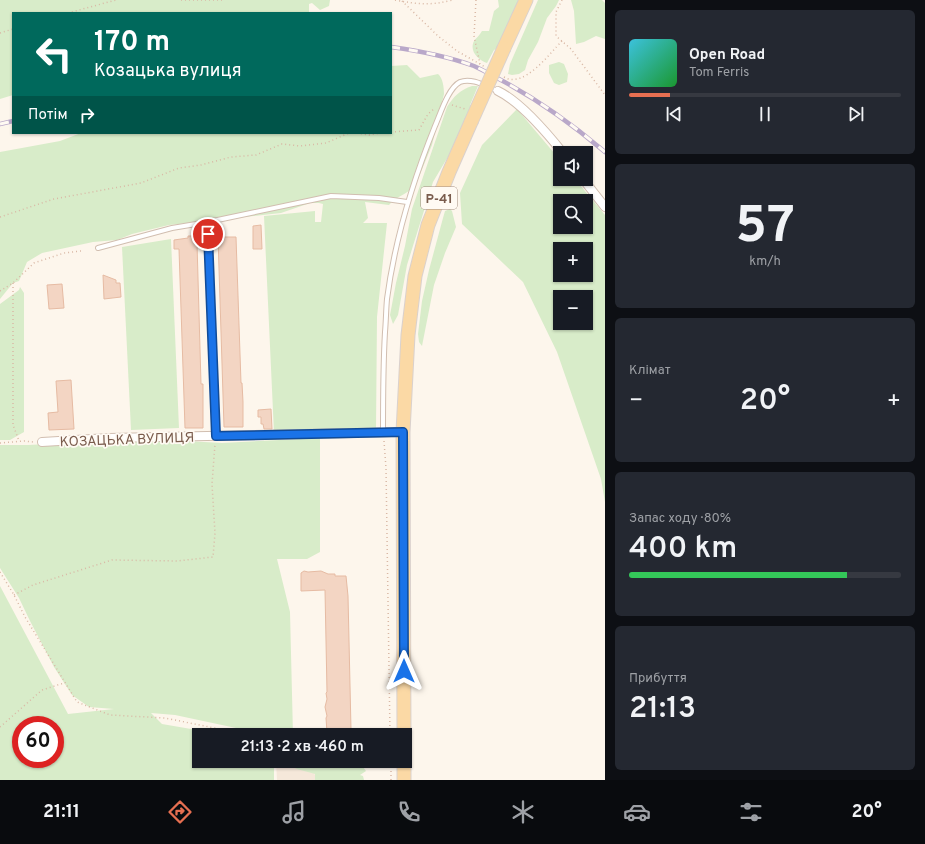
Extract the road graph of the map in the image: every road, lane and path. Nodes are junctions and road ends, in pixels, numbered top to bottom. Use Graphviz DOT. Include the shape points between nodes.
graph roads {
  1 [pos="116,0"];
  2 [pos="181,0"];
  3 [pos="224,0"];
  4 [pos="395,0"];
  5 [pos="452,0"];
  6 [pos="476,0"];
  7 [pos="526,0"];
  8 [pos="562,0"];
  9 [pos="402,1"];
  10 [pos="72,12"];
  11 [pos="12,29"];
  12 [pos="0,33"];
  13 [pos="562,41"];
  14 [pos="480,64"];
  15 [pos="486,67"];
  16 [pos="503,77"];
  17 [pos="498,91"];
  18 [pos="605,95"];
  19 [pos="446,101"];
  20 [pos="470,116"];
  21 [pos="392,132"];
  22 [pos="347,134"];
  23 [pos="363,134"];
  24 [pos="374,134"];
  25 [pos="556,146"];
  26 [pos="588,186"];
  27 [pos="407,202"];
  28 [pos="605,207"];
  29 [pos="0,217"];
  30 [pos="208,234"];
  31 [pos="98,248"];
  32 [pos="81,251"];
  33 [pos="13,283"];
  34 [pos="0,291"];
  35 [pos="403,432"];
  36 [pos="383,433"];
  37 [pos="216,436"];
  38 [pos="20,441"];
  39 [pos="42,442"];
  40 [pos="0,443"];
  41 [pos="0,572"];
  42 [pos="14,595"];
  43 [pos="64,683"];
  44 [pos="0,728"];
  45 [pos="214,728"];
  46 [pos="390,728"];
  47 [pos="404,728"];
  48 [pos="391,768"];
  49 [pos="401,768"];
  50 [pos="390,780"];
  51 [pos="404,780"];
  1 -- 10 [label="path"];
  2 -- 3 [label="path"];
  4 -- 9 [label="path"];
  5 -- 9 [label="path" via="417,5"];
  6 -- 14 [label="path" via="474,36"];
  7 -- 20 [label="main road, Р-41, bridge"];
  8 -- 13 [label="path" via="556,12 556,36"];
  9 -- 14 [label="path" via="438,36"];
  11 -- 12 [label="path"];
  13 -- 16 [label="path" via="534,70 516,80"];
  13 -- 18 [label="path" via="571,49"];
  14 -- 15 [label="path"];
  17 -- 19 [label="lane" via="478,83 460,82"];
  17 -- 25 [label="street" via="508,96"];
  19 -- 20 [label="path"];
  19 -- 21 [label="path" via="428,114 419,130"];
  19 -- 27 [label="lane"];
  20 -- 35 [label="main road, Р-41" via="428,225 415,276 408,335"];
  22 -- 29 [label="path" via="326,143 300,146 282,144 256,155 178,168 141,183 54,199"];
  23 -- 24 [label="path"];
  26 -- 28 [label="street"];
  27 -- 31 [label="lane" via="331,196 172,228"];
  27 -- 36 [label="lane" via="397,239 387,300"];
  30 -- 37 [label="lane"];
  32 -- 33 [label="path" via="34,263"];
  33 -- 34 [label="path"];
  33 -- 38 [label="path" via="13,425"];
  35 -- 36 [label="street, КОЗАЦЬКА ВУЛИЦЯ"];
  35 -- 47 [label="main road, Р-41"];
  36 -- 37 [label="street, КОЗАЦЬКА ВУЛИЦЯ"];
  36 -- 46 [label="path" via="386,468"];
  37 -- 39 [label="street, КОЗАЦЬКА ВУЛИЦЯ"];
  37 -- 42 [label="path" via="212,484 215,533 213,556 177,561 112,560 33,585"];
  38 -- 39 [label="path"];
  38 -- 40 [label="path"];
  41 -- 42 [label="path"];
  42 -- 43 [label="path"];
  43 -- 44 [label="path" via="42,690"];
  43 -- 45 [label="path" via="77,702 110,715 165,718"];
  48 -- 50 [label="path"];
  49 -- 51 [label="main road"];
}
